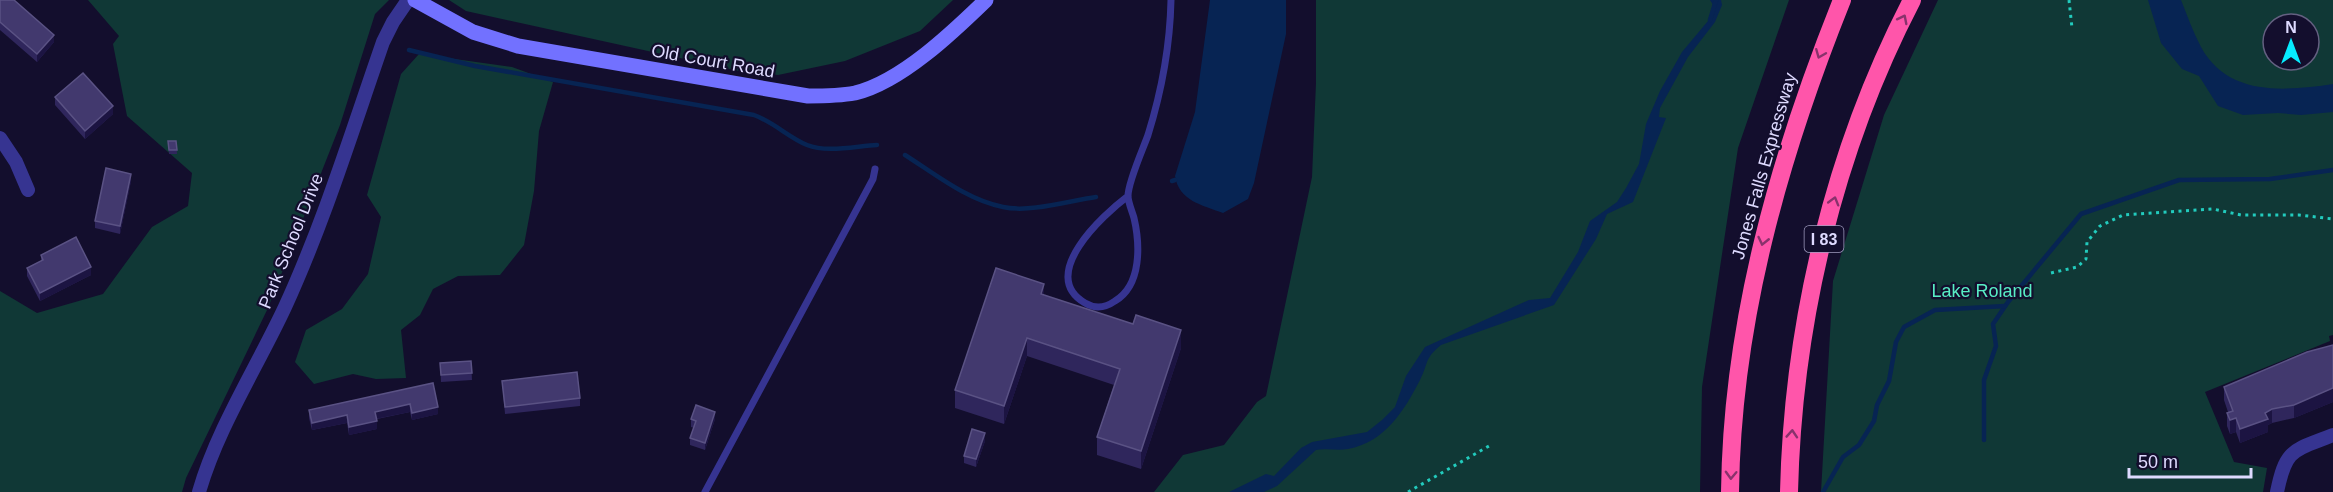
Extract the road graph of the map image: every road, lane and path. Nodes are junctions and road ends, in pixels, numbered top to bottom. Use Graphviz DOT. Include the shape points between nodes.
graph roads {
  1 [pos="408,0"];
  2 [pos="415,0"];
  3 [pos="986,0"];
  4 [pos="1171,0"];
  5 [pos="1842,0"];
  6 [pos="1912,0"];
  7 [pos="2068,0"];
  8 [pos="2072,28"];
  9 [pos="0,138"];
  10 [pos="875,170"];
  11 [pos="28,190"];
  12 [pos="1128,196"];
  13 [pos="2333,219"];
  14 [pos="2051,273"];
  15 [pos="2333,435"];
  16 [pos="1489,446"];
  17 [pos="199,492"];
  18 [pos="705,492"];
  19 [pos="1408,492"];
  20 [pos="1730,492"];
  21 [pos="1789,492"];
  22 [pos="2277,492"];
  1 -- 17 [label="street, Park School Drive" via="383,42 286,305 213,452"];
  2 -- 3 [label="main road, Old Court Road" via="473,33 551,54 779,92 828,96 856,92 887,79 926,52"];
  4 -- 12 [label="lane" via="1166,70"];
  5 -- 20 [label="highway, Jones Falls Expressway, one-way" via="1790,140 1758,261 1736,403"];
  21 -- 6 [label="highway, I 83, one-way" via="1794,407 1820,254 1867,101"];
  7 -- 8 [label="path"];
  9 -- 11 [label="street"];
  10 -- 18 [label="lane"];
  12 -- 12 [label="lane" via="1138,239 1138,262 1129,286 1117,300 1105,307 1092,307 1073,294 1067,281 1068,267 1094,225"];
  13 -- 14 [label="path" via="2241,215 2213,209 2123,215 2100,226 2087,242 2086,259 2077,267"];
  15 -- 22 [label="street" via="2288,456"];
  16 -- 19 [label="path"];
}
